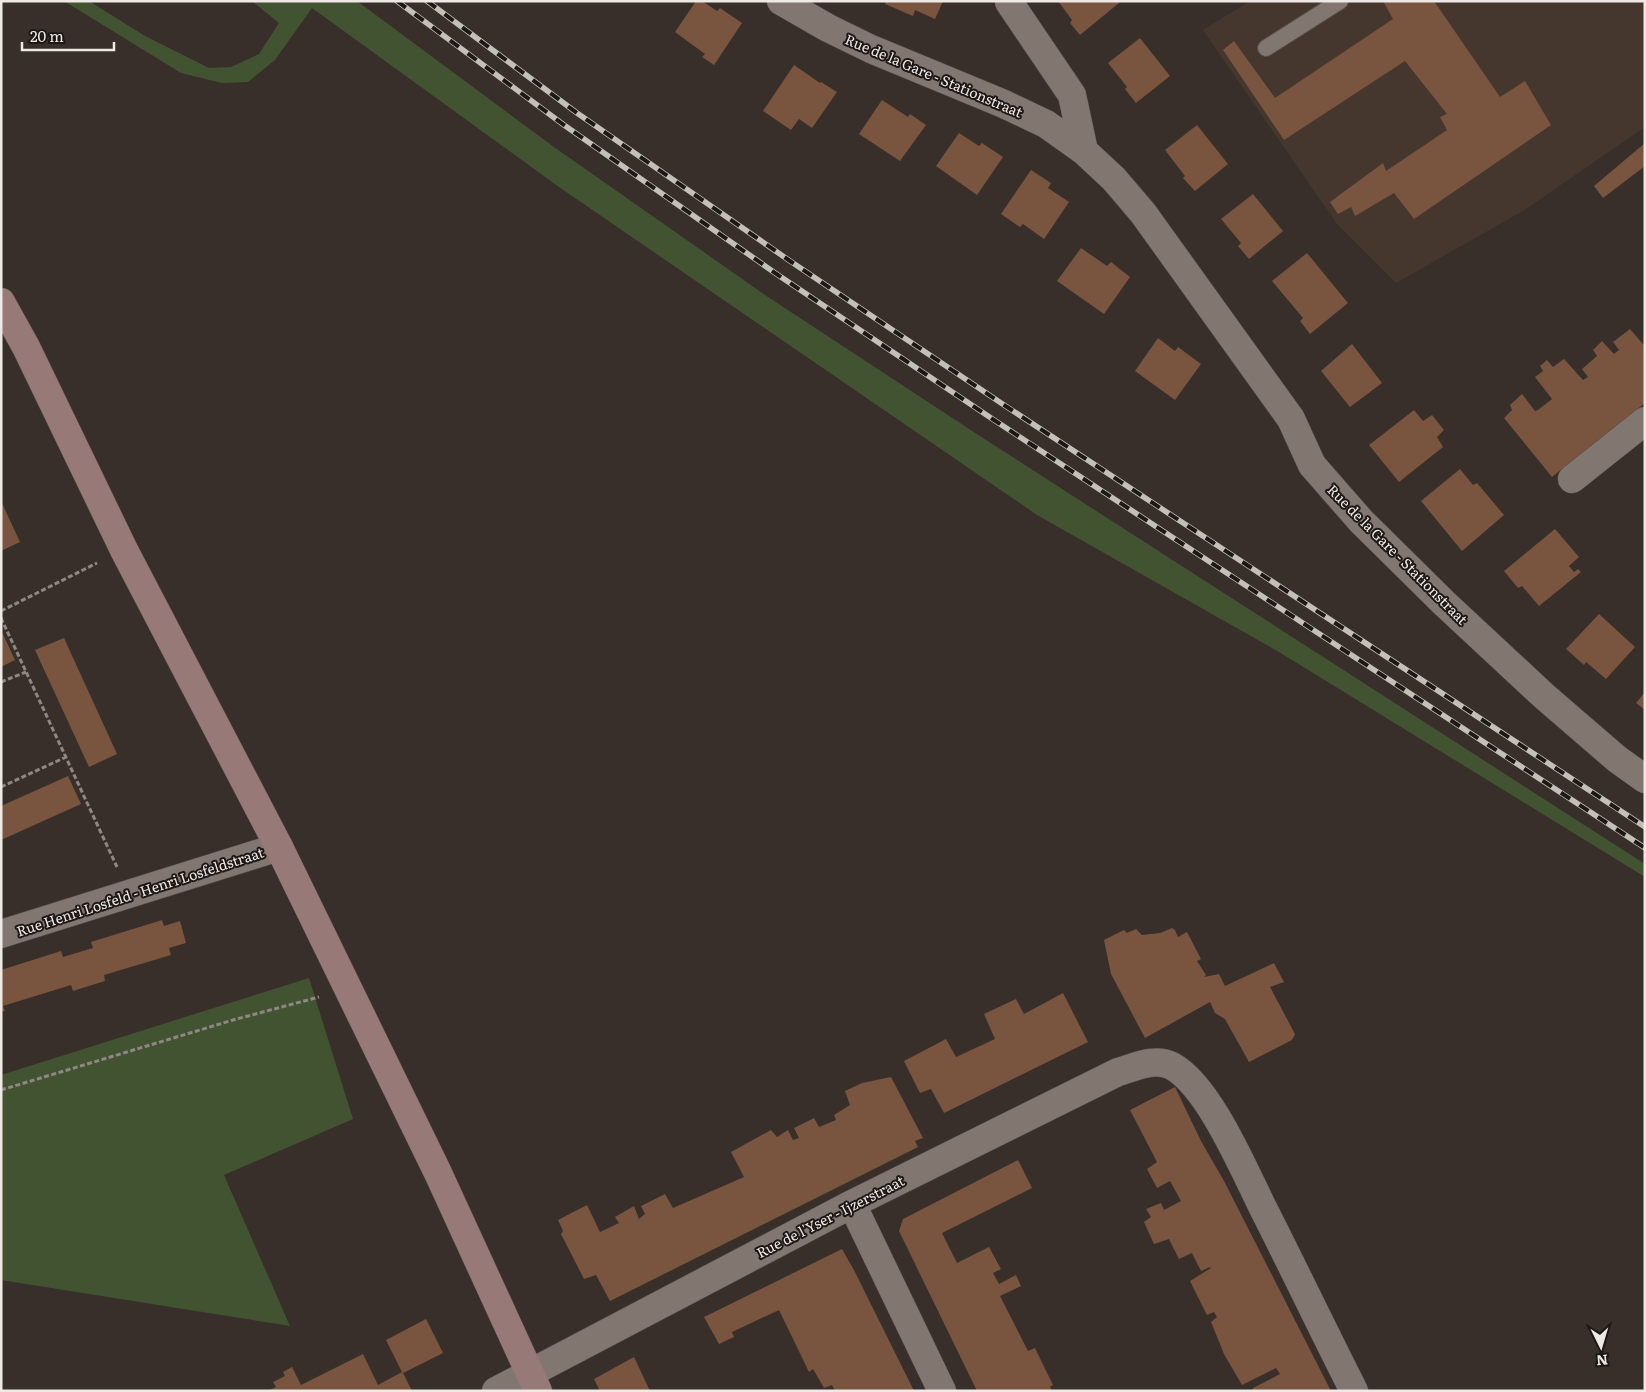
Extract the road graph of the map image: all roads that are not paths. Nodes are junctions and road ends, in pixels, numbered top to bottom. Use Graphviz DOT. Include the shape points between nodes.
graph roads {
  1 [pos="781,1"];
  2 [pos="1340,1"];
  3 [pos="1009,2"];
  4 [pos="1266,48"];
  5 [pos="1084,150"];
  6 [pos="1,302"];
  7 [pos="1645,421"];
  8 [pos="1572,479"];
  9 [pos="1645,779"];
  10 [pos="279,847"];
  11 [pos="1,934"];
  12 [pos="852,1204"];
  13 [pos="534,1382"];
  14 [pos="496,1391"];
  15 [pos="942,1391"];
  16 [pos="1354,1391"];
  1 -- 5 [label="street, Rue de la Gare - Stationstraat" via="871,49 1046,124"];
  2 -- 4 [label="lane"];
  3 -- 5 [label="street" via="1072,95"];
  5 -- 9 [label="street, Rue de la Gare - Stationstraat" via="1143,212 1291,419 1312,465 1355,514 1544,696"];
  6 -- 10 [label="main road" via="124,550"];
  7 -- 8 [label="street"];
  10 -- 11 [label="street, Rue Henri Losfeld - Henri Losfeldstraat"];
  10 -- 13 [label="main road" via="438,1173"];
  12 -- 13 [label="street, Rue de l'Yser - Ijzerstraat"];
  12 -- 15 [label="street"];
  12 -- 16 [label="street, Rue de l'Yser - Ijzerstraat" via="1118,1072 1158,1062 1170,1065 1192,1081 1224,1131"];
  13 -- 14 [label="street, Rue de l'Yser - Ijzerstraat"];
}
